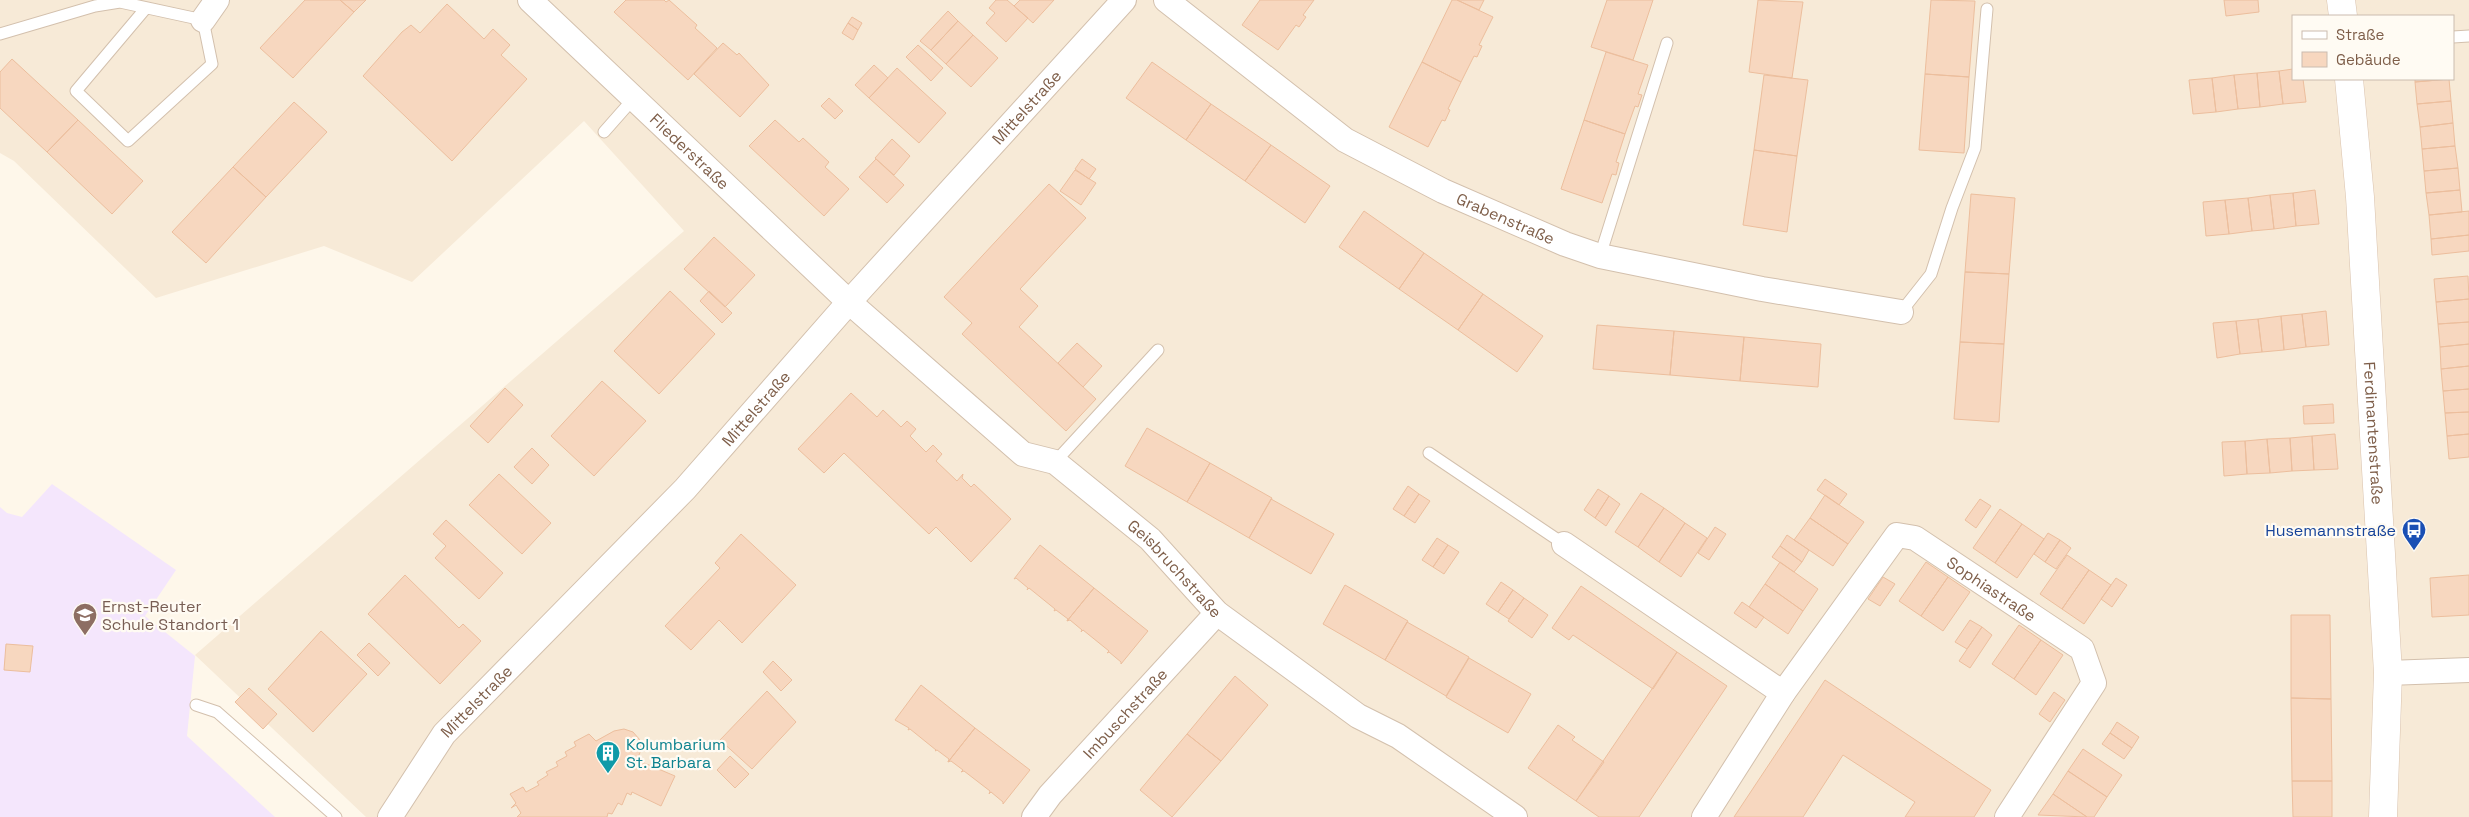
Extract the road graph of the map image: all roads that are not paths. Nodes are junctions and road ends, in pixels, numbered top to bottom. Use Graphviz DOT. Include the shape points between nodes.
graph roads {
  1 [pos="217,0"];
  2 [pos="530,0"];
  3 [pos="1124,0"];
  4 [pos="1166,0"];
  5 [pos="2341,0"];
  6 [pos="146,8"];
  7 [pos="1987,10"];
  8 [pos="2343,15"];
  9 [pos="203,20"];
  10 [pos="0,34"];
  11 [pos="2469,36"];
  12 [pos="2454,37"];
  13 [pos="1667,43"];
  14 [pos="2349,80"];
  15 [pos="634,98"];
  16 [pos="604,132"];
  17 [pos="1600,256"];
  18 [pos="849,302"];
  19 [pos="1901,312"];
  20 [pos="1158,350"];
  21 [pos="1429,453"];
  22 [pos="1055,462"];
  23 [pos="1564,544"];
  24 [pos="1217,613"];
  25 [pos="2469,670"];
  26 [pos="2388,673"];
  27 [pos="1783,693"];
  28 [pos="196,705"];
  29 [pos="336,817"];
  30 [pos="390,817"];
  31 [pos="1034,817"];
  32 [pos="1515,817"];
  33 [pos="1704,817"];
  34 [pos="2007,817"];
  35 [pos="2383,817"];
  1 -- 9 [label="street"];
  2 -- 15 [label="street, Fliederstraße"];
  3 -- 18 [label="street, Mittelstraße"];
  4 -- 17 [label="street, Grabenstraße" via="1345,140 1443,191"];
  5 -- 8 [label="street"];
  6 -- 9 [label="lane"];
  6 -- 9 [label="lane" via="76,90 128,141 212,64"];
  6 -- 10 [label="lane" via="120,2 95,6"];
  7 -- 19 [label="lane" via="1975,148 1931,274"];
  11 -- 12 [label="lane"];
  13 -- 17 [label="lane"];
  14 -- 26 [label="street, Ferdinantenstraße" via="2360,197"];
  15 -- 16 [label="lane"];
  15 -- 18 [label="street, Fliederstraße"];
  17 -- 19 [label="street, Grabenstraße" via="1762,289"];
  18 -- 22 [label="street, Geisbruchstraße" via="1023,454"];
  18 -- 30 [label="street, Mittelstraße" via="685,488 444,734"];
  20 -- 22 [label="lane"];
  21 -- 23 [label="lane"];
  22 -- 24 [label="street, Geisbruchstraße" via="1150,539"];
  23 -- 27 [label="street"];
  24 -- 31 [label="street, Imbuschstraße" via="1050,795"];
  24 -- 32 [label="street, Geisbruchstraße" via="1358,716 1398,736"];
  25 -- 26 [label="street"];
  26 -- 35 [label="street, Ferdinantenstraße"];
  27 -- 33 [label="street, Sophiastraße"];
  27 -- 34 [label="street, Sophiastraße" via="1897,535 1915,538 2082,649 2094,684"];
  28 -- 29 [label="lane" via="217,712"];
}
